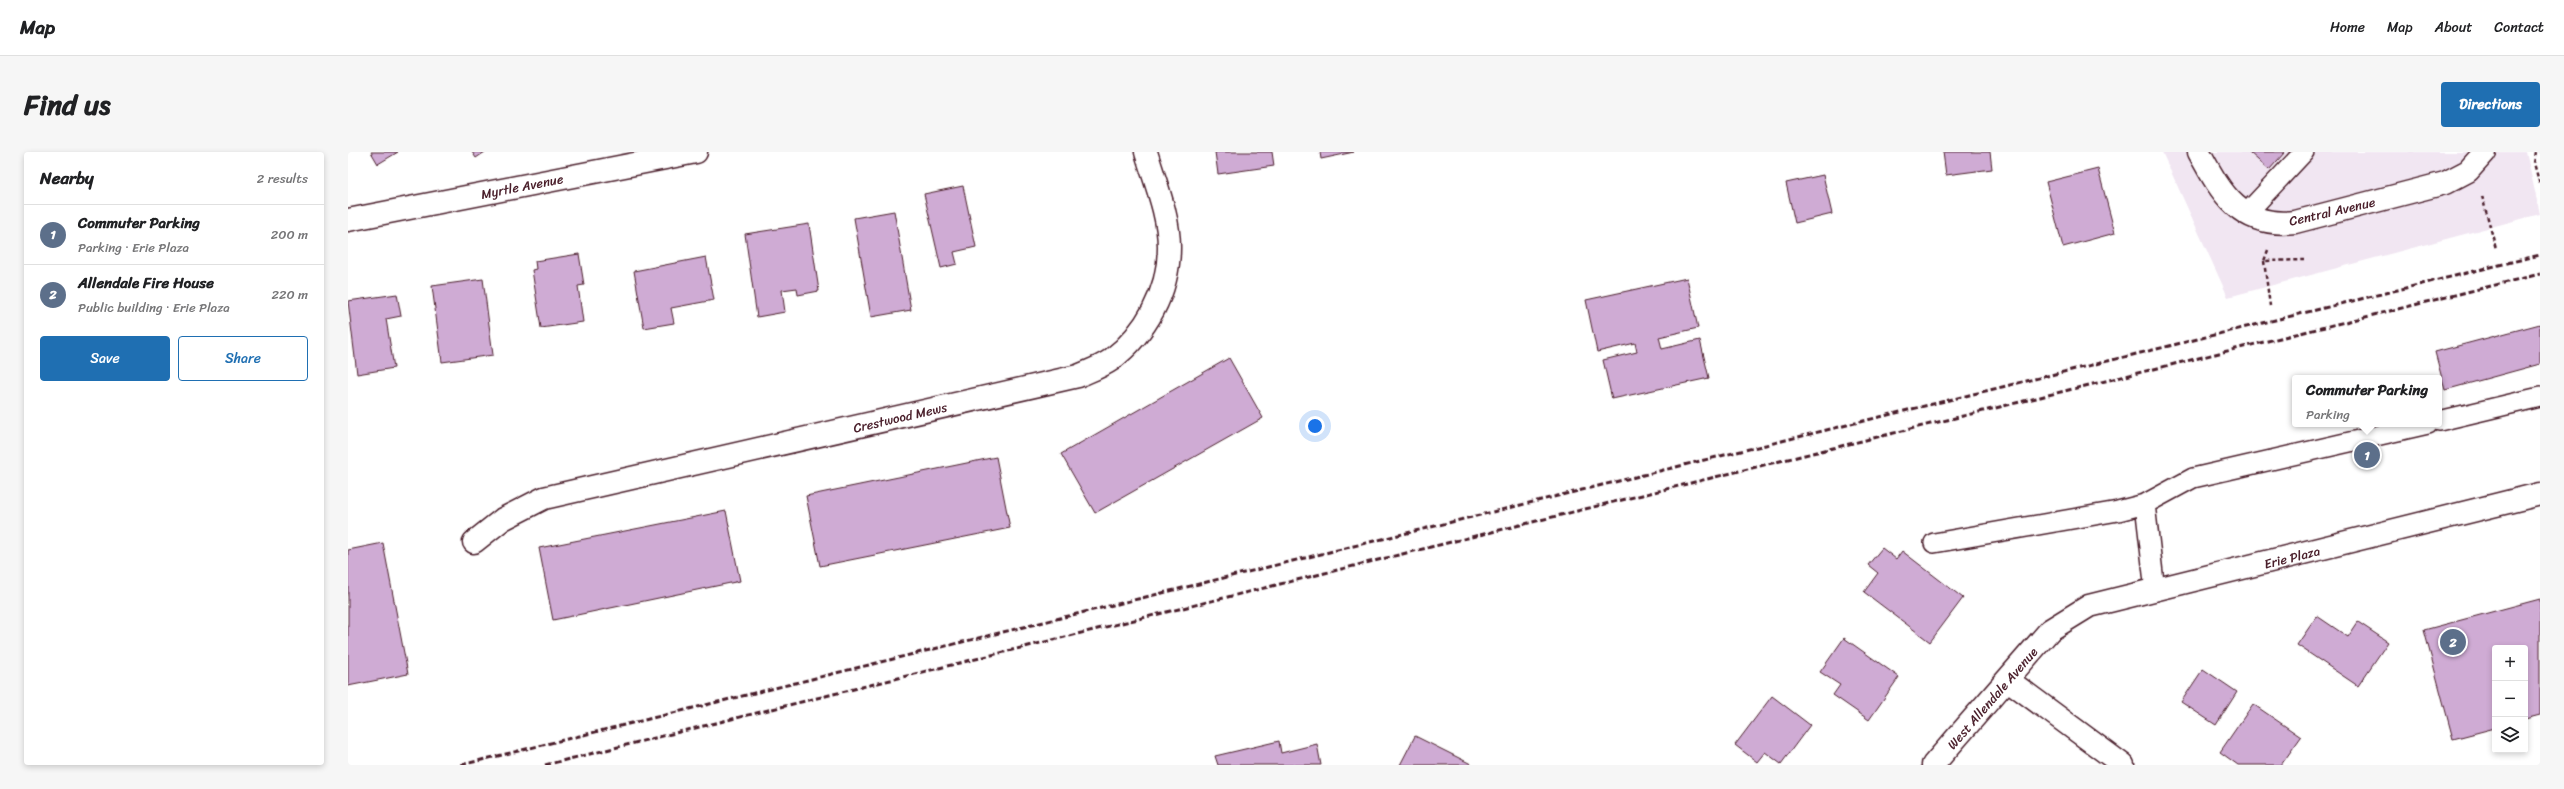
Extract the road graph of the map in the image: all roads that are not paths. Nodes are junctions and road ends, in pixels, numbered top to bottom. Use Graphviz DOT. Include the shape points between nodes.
graph roads {
  1 [pos="696,152"];
  2 [pos="1146,152"];
  3 [pos="2199,152"];
  4 [pos="2304,152"];
  5 [pos="2485,152"];
  6 [pos="2246,214"];
  7 [pos="348,220"];
  8 [pos="2540,397"];
  9 [pos="2442,420"];
  10 [pos="2415,427"];
  11 [pos="2540,494"];
  12 [pos="2145,504"];
  13 [pos="474,542"];
  14 [pos="1934,542"];
  15 [pos="2155,591"];
  16 [pos="2050,630"];
  17 [pos="2008,680"];
  18 [pos="1933,765"];
  19 [pos="2123,765"];
  1 -- 7 [label="street, Myrtle Avenue"];
  2 -- 13 [label="street, Crestwood Mews" via="1165,221 1169,247 1166,280 1154,310 1133,341 1110,361 1078,376 544,498 503,519"];
  3 -- 6 [label="street, Central Avenue" via="2218,187"];
  4 -- 6 [label="lane"];
  5 -- 6 [label="street, Central Avenue" via="2468,171 2444,183 2295,222 2276,224 2260,221"];
  8 -- 9 [label="lane"];
  10 -- 12 [label="lane" via="2193,478"];
  11 -- 15 [label="street, Erie Plaza"];
  12 -- 14 [label="lane" via="2118,511"];
  12 -- 15 [label="lane"];
  15 -- 16 [label="street, Erie Plaza" via="2089,606"];
  16 -- 17 [label="street, West Allendale Avenue"];
  17 -- 18 [label="street, West Allendale Avenue"];
  17 -- 19 [label="street"];
}
